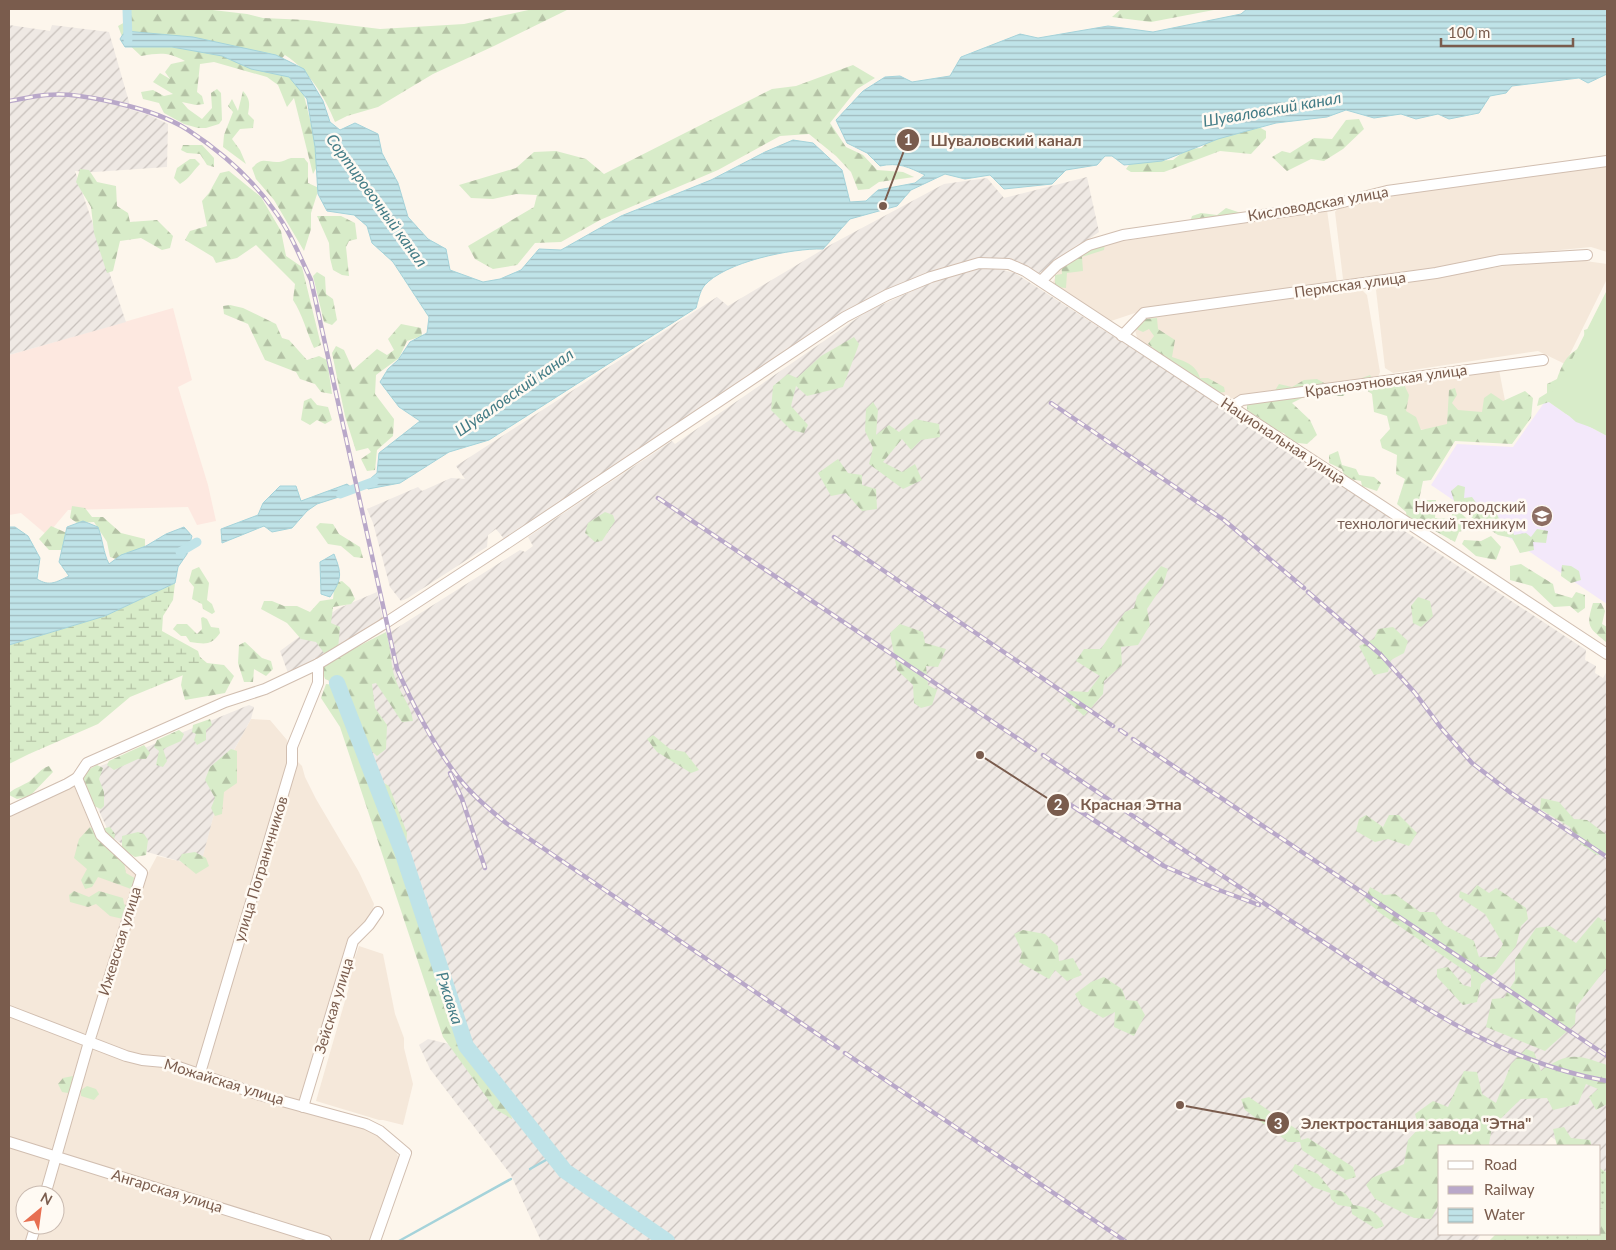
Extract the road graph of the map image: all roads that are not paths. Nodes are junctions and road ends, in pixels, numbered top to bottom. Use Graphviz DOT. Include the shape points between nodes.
graph roads {
  1 [pos="1607,161"];
  2 [pos="1587,255"];
  3 [pos="1041,281"];
  4 [pos="1122,336"];
  5 [pos="1543,360"];
  6 [pos="1231,407"];
  7 [pos="1607,654"];
  8 [pos="318,664"];
  9 [pos="77,778"];
  10 [pos="9,811"];
  11 [pos="378,912"];
  12 [pos="9,1011"];
  13 [pos="89,1042"];
  14 [pos="200,1073"];
  15 [pos="303,1106"];
  16 [pos="9,1142"];
  17 [pos="56,1156"];
  18 [pos="48,1185"];
  19 [pos="326,1241"];
  20 [pos="375,1241"];
  1 -- 3 [label="street, Кисловодская улица" via="1387,191 1331,205 1123,235 1089,245 1057,265"];
  2 -- 4 [label="street, Пермская улица" via="1501,260 1436,273 1144,313"];
  3 -- 4 [label="street, Национальная улица"];
  3 -- 8 [label="street, Национальная улица" via="1008,264 979,263 930,277 845,317 387,622"];
  4 -- 6 [label="street, Национальная улица"];
  5 -- 6 [label="street, Красноэтновская улица" via="1242,400"];
  6 -- 7 [label="street, Национальная улица"];
  8 -- 9 [label="street" via="87,763"];
  8 -- 14 [label="street, улица Пограничников" via="318,683 292,747 292,764"];
  9 -- 10 [label="street"];
  9 -- 13 [label="street, Ижевская улица" via="101,835 142,873"];
  11 -- 15 [label="street, Зейская улица" via="353,940"];
  12 -- 13 [label="street, Можайская улица"];
  13 -- 14 [label="street, Можайская улица" via="126,1056 164,1062"];
  13 -- 17 [label="street, Ижевская улица"];
  14 -- 15 [label="street, Можайская улица" via="260,1095"];
  15 -- 20 [label="street, Можайская улица" via="366,1124 380,1131 406,1153"];
  16 -- 17 [label="street, Ангарская улица"];
  17 -- 18 [label="street, Ижевская улица"];
  17 -- 19 [label="street, Ангарская улица"];
}
